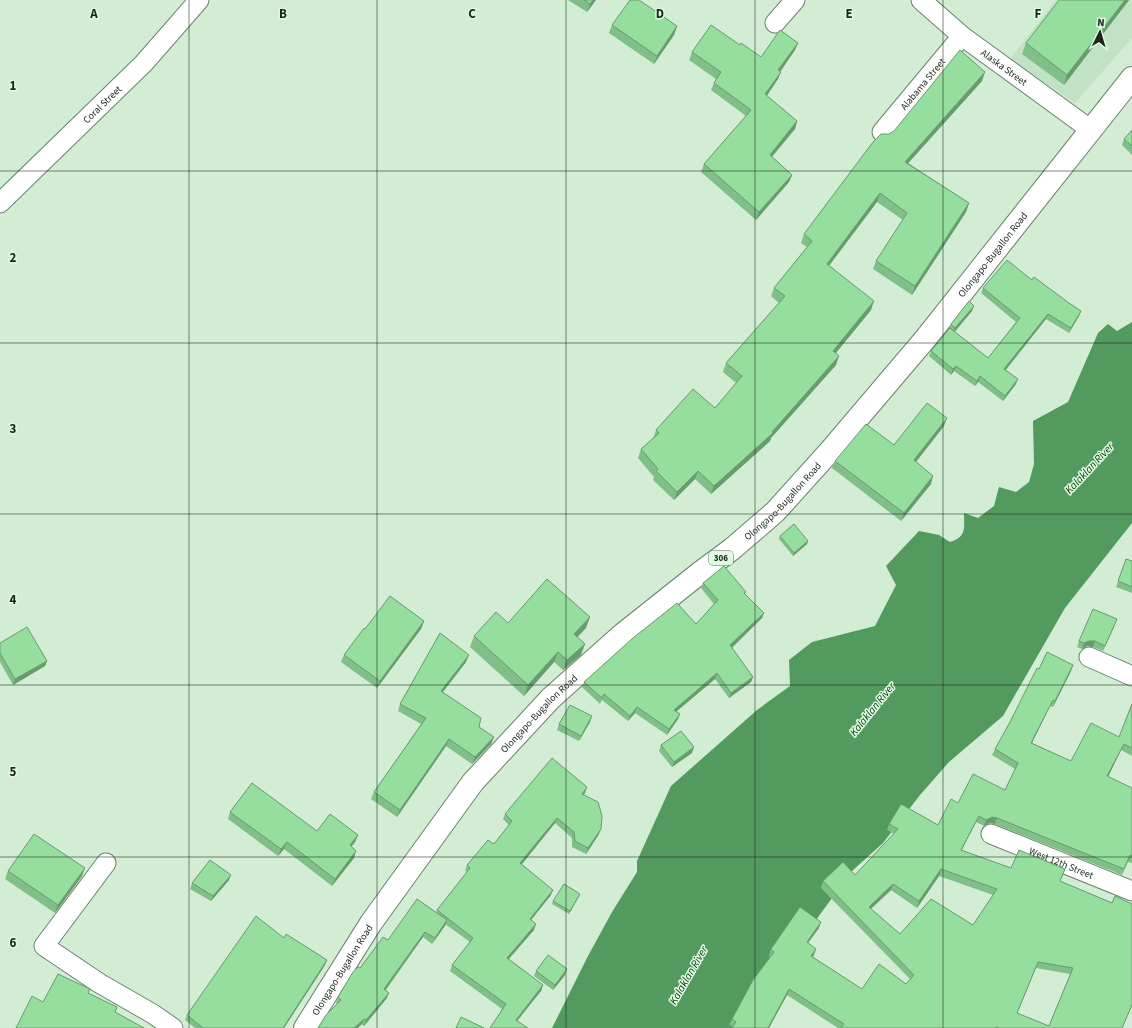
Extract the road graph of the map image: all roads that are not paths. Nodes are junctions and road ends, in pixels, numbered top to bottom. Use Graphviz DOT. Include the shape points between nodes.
graph roads {
  1 [pos="199,0"];
  2 [pos="795,0"];
  3 [pos="921,0"];
  4 [pos="774,23"];
  5 [pos="962,36"];
  6 [pos="1132,78"];
  7 [pos="1091,130"];
  8 [pos="882,132"];
  9 [pos="0,203"];
  10 [pos="1089,657"];
  11 [pos="1132,676"];
  12 [pos="991,834"];
  13 [pos="106,863"];
  14 [pos="1132,891"];
  15 [pos="173,1028"];
  16 [pos="305,1028"];
  1 -- 9 [label="street, Coral Street" via="144,63"];
  2 -- 4 [label="street"];
  3 -- 5 [label="street, Alaska Street"];
  5 -- 7 [label="street, Alaska Street"];
  5 -- 8 [label="street, Alabama Street"];
  6 -- 7 [label="main road, Olongapo-Bugallon Road / 306"];
  7 -- 16 [label="main road, Olongapo-Bugallon Road / 306" via="926,338 775,512 623,634 552,698 473,782 371,923"];
  10 -- 11 [label="street"];
  12 -- 14 [label="street, West 12th Street"];
  13 -- 15 [label="street" via="44,946"];
}
